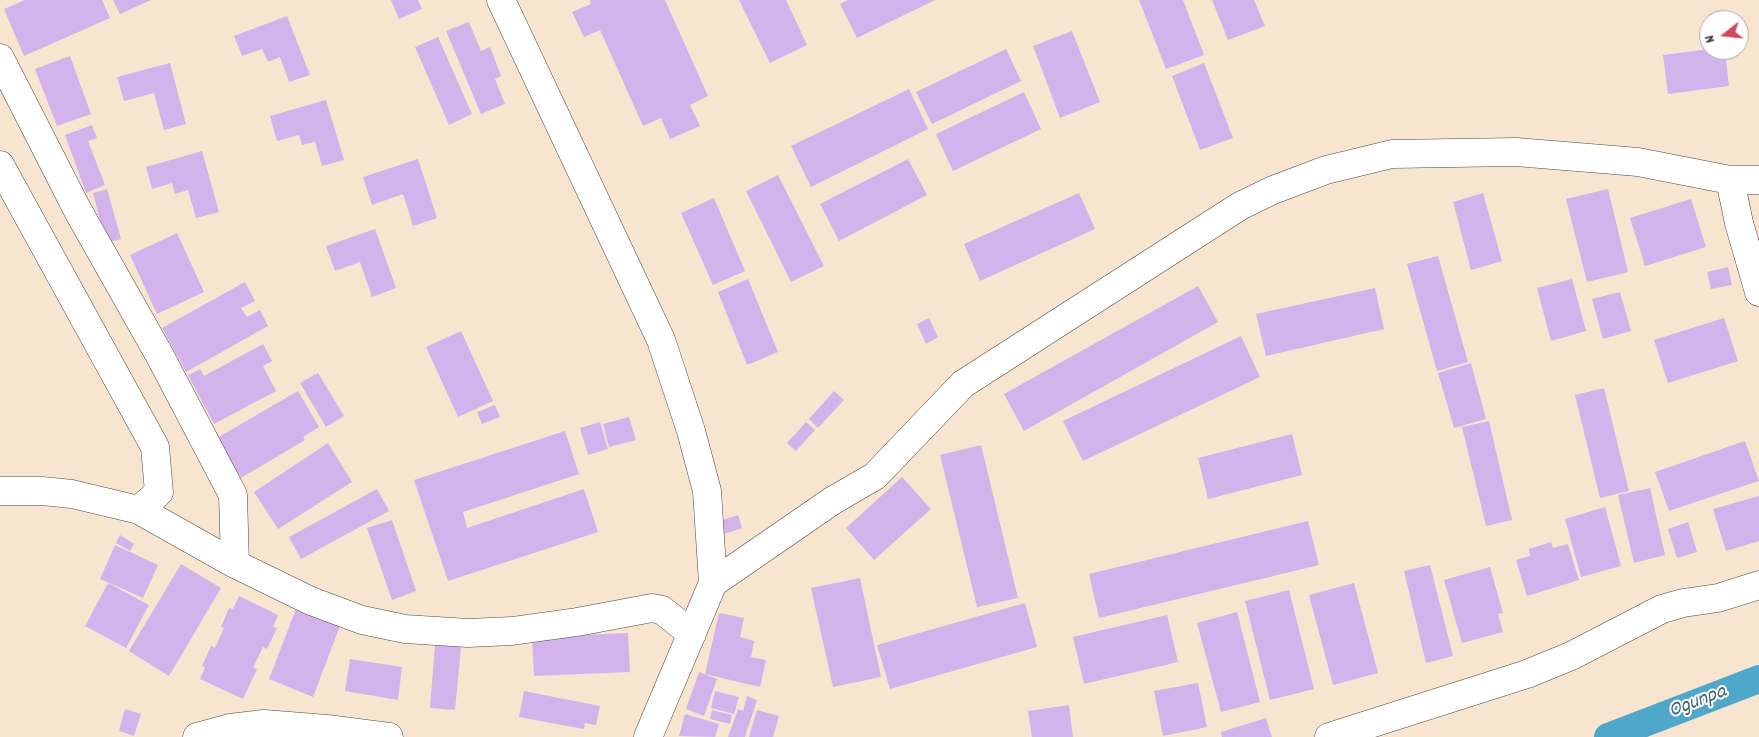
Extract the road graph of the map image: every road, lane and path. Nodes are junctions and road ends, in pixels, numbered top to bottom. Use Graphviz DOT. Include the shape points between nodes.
graph roads {
  1 [pos="501,0"];
  2 [pos="0,58"];
  3 [pos="0,165"];
  4 [pos="1730,180"];
  5 [pos="1759,180"];
  6 [pos="1759,292"];
  7 [pos="0,491"];
  8 [pos="139,510"];
  9 [pos="235,564"];
  10 [pos="713,583"];
  11 [pos="1759,585"];
  12 [pos="692,634"];
  13 [pos="197,737"];
  14 [pos="389,737"];
  15 [pos="648,737"];
  16 [pos="1329,737"];
  1 -- 10 [label="street" via="661,340 707,491"];
  2 -- 9 [label="street" via="233,496"];
  3 -- 8 [label="street" via="155,447 159,492"];
  4 -- 5 [label="street"];
  4 -- 6 [label="street"];
  4 -- 10 [label="street" via="1638,162 1516,152 1392,154 1326,170 1273,190 1240,206 963,384 875,476 832,501"];
  7 -- 8 [label="street" via="42,490 72,494"];
  8 -- 9 [label="street"];
  9 -- 12 [label="street" via="311,601 362,620 405,629 468,633 512,631 652,608 662,610"];
  10 -- 12 [label="street"];
  11 -- 16 [label="street" via="1718,598 1662,609 1571,656 1528,674"];
  12 -- 15 [label="street"];
  13 -- 14 [label="street" via="230,728 264,724"];
}
